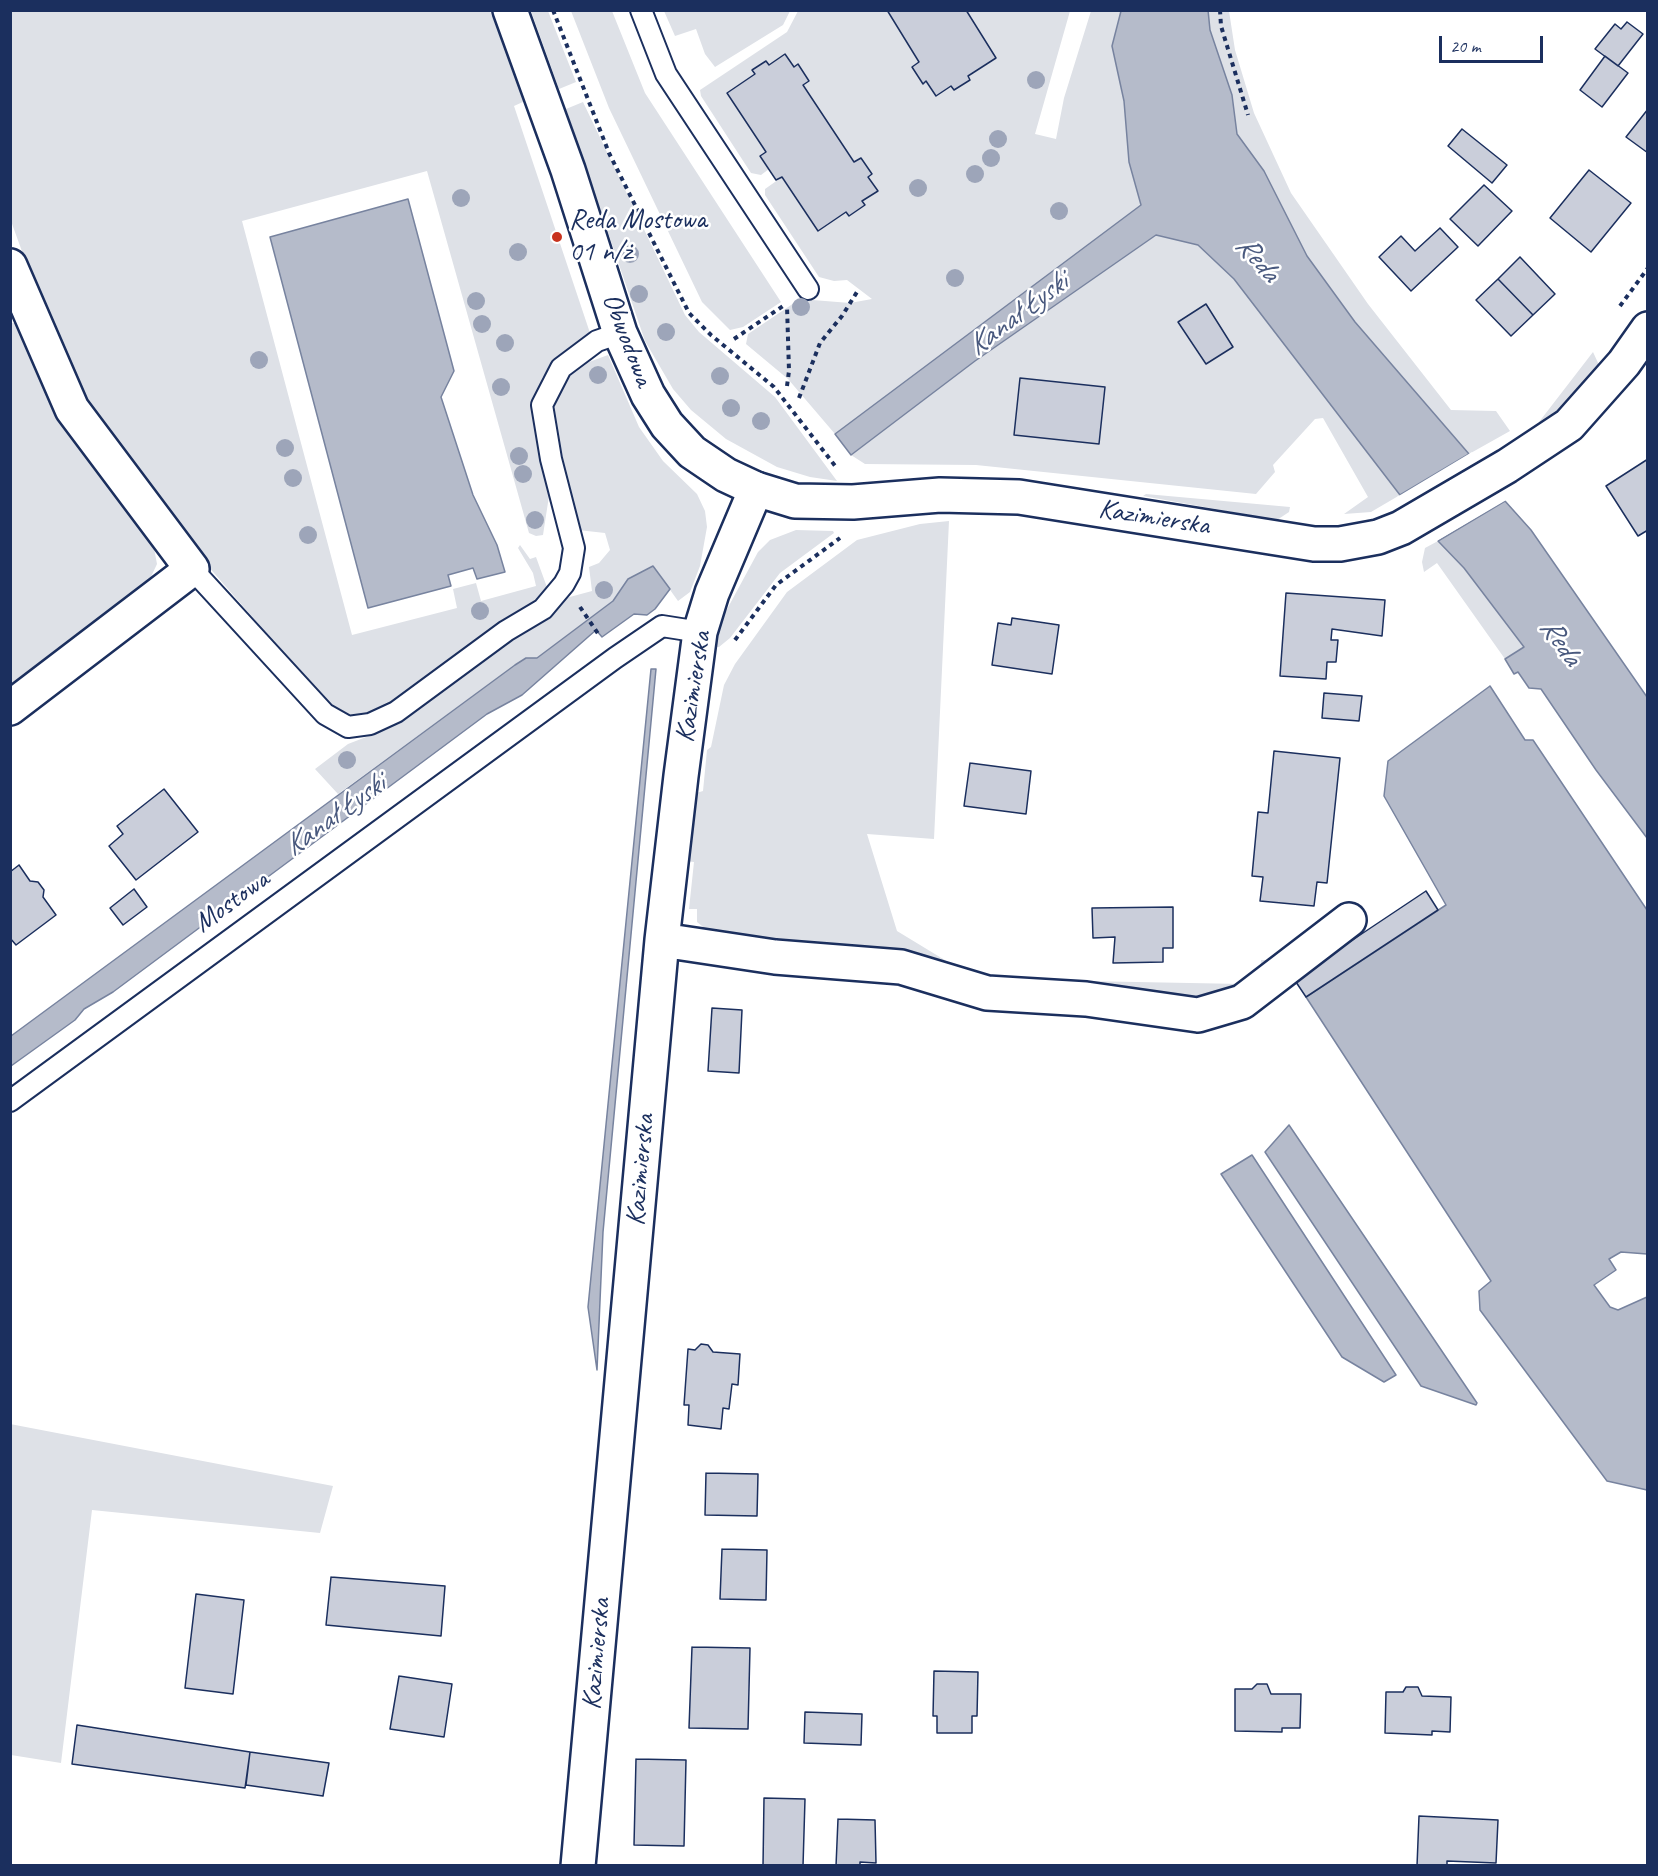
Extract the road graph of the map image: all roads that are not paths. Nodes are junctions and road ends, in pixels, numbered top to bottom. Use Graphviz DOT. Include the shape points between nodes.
graph roads {
  1 [pos="510,10"];
  2 [pos="641,10"];
  3 [pos="10,267"];
  4 [pos="808,289"];
  5 [pos="1647,329"];
  6 [pos="620,333"];
  7 [pos="756,489"];
  8 [pos="192,569"];
  9 [pos="700,632"];
  10 [pos="10,708"];
  11 [pos="1349,920"];
  12 [pos="662,940"];
  13 [pos="10,1101"];
  14 [pos="578,1866"];
  1 -- 6 [label="street, Obwodowa" via="568,170"];
  2 -- 4 [label="lane" via="666,75"];
  3 -- 8 [label="street" via="72,409"];
  5 -- 7 [label="street, Kazimierska" via="1624,363 1569,425 1401,528 1369,539 1314,544 1019,497 940,495 853,502 795,501"];
  6 -- 7 [label="street, Obwodowa" via="643,385 667,425 692,452"];
  6 -- 8 [label="lane" via="597,341 561,368 542,405 551,459 574,548 564,584 543,609 506,631 396,712 370,724 348,727 325,714"];
  7 -- 9 [label="street, Kazimierska" via="712,593"];
  8 -- 10 [label="street"];
  9 -- 12 [label="street, Kazimierska"];
  9 -- 13 [label="lane, Mostowa" via="662,626"];
  11 -- 12 [label="street" via="1242,1002 1198,1016 1086,999 987,993 901,967 775,957"];
  12 -- 14 [label="street, Kazimierska"];
}
